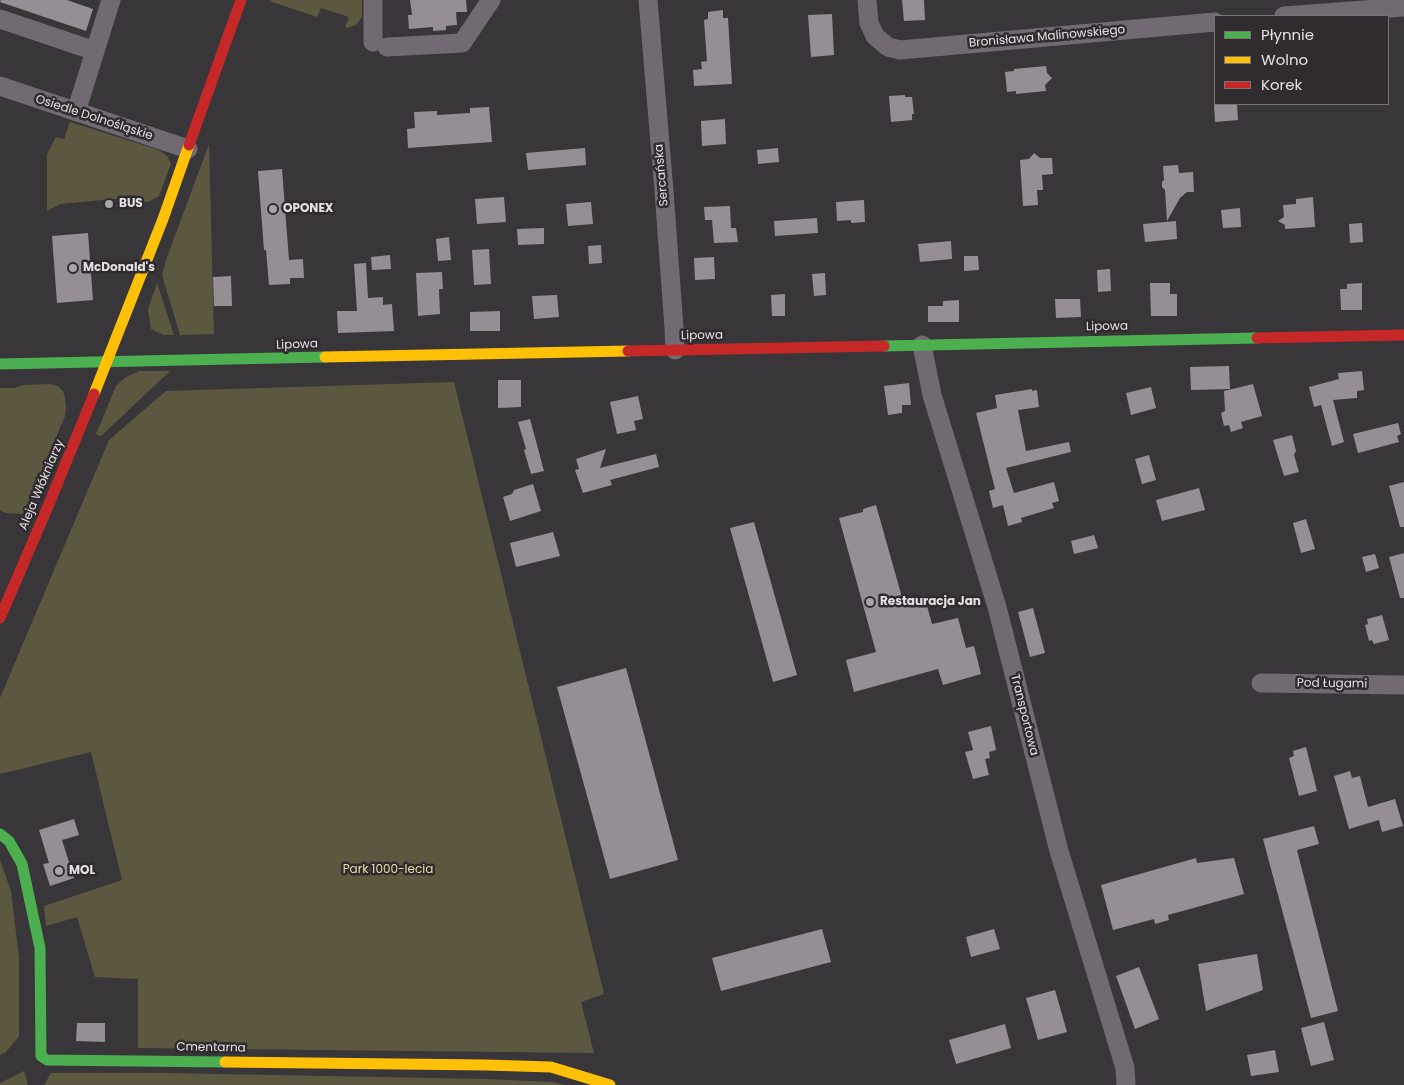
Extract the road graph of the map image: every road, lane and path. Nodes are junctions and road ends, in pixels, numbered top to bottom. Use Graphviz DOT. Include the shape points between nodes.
graph roads {
  1 [pos="111,0"];
  2 [pos="242,0"];
  3 [pos="373,0"];
  4 [pos="491,0"];
  5 [pos="648,0"];
  6 [pos="867,0"];
  7 [pos="1404,7"];
  8 [pos="1292,10"];
  9 [pos="0,19"];
  10 [pos="1214,22"];
  11 [pos="95,51"];
  12 [pos="0,86"];
  13 [pos="76,112"];
  14 [pos="188,149"];
  15 [pos="1404,336"];
  16 [pos="922,344"];
  17 [pos="675,350"];
  18 [pos="107,362"];
  19 [pos="0,364"];
  20 [pos="0,618"];
  21 [pos="1261,683"];
  22 [pos="1404,685"];
  23 [pos="0,834"];
  24 [pos="610,1085"];
  25 [pos="1126,1085"];
  1 -- 11 [label="street"];
  2 -- 14 [label="main road, Aleja Włókniarzy"];
  3 -- 4 [label="street" via="380,45 462,43"];
  5 -- 17 [label="street, Sercańska"];
  6 -- 10 [label="street, Bronisława Malinowskiego" via="870,28 875,36 900,50"];
  7 -- 8 [label="street"];
  9 -- 11 [label="street"];
  11 -- 13 [label="street"];
  12 -- 13 [label="street, Osiedle Dolnośląskie"];
  13 -- 14 [label="street, Osiedle Dolnośląskie"];
  14 -- 18 [label="main road, Aleja Włókniarzy"];
  15 -- 16 [label="main road, Lipowa"];
  16 -- 17 [label="main road, Lipowa"];
  16 -- 25 [label="street, Transportowa" via="932,395 996,607 1059,851 1125,1068"];
  17 -- 18 [label="main road, Lipowa"];
  18 -- 19 [label="main road, Lipowa"];
  18 -- 20 [label="main road, Aleja Włókniarzy"];
  21 -- 22 [label="street, Pod Ługami"];
  23 -- 24 [label="main road, Cmentarna" via="9,841 22,864 36,928 40,948 40,1050 47,1060 551,1067"];
}
